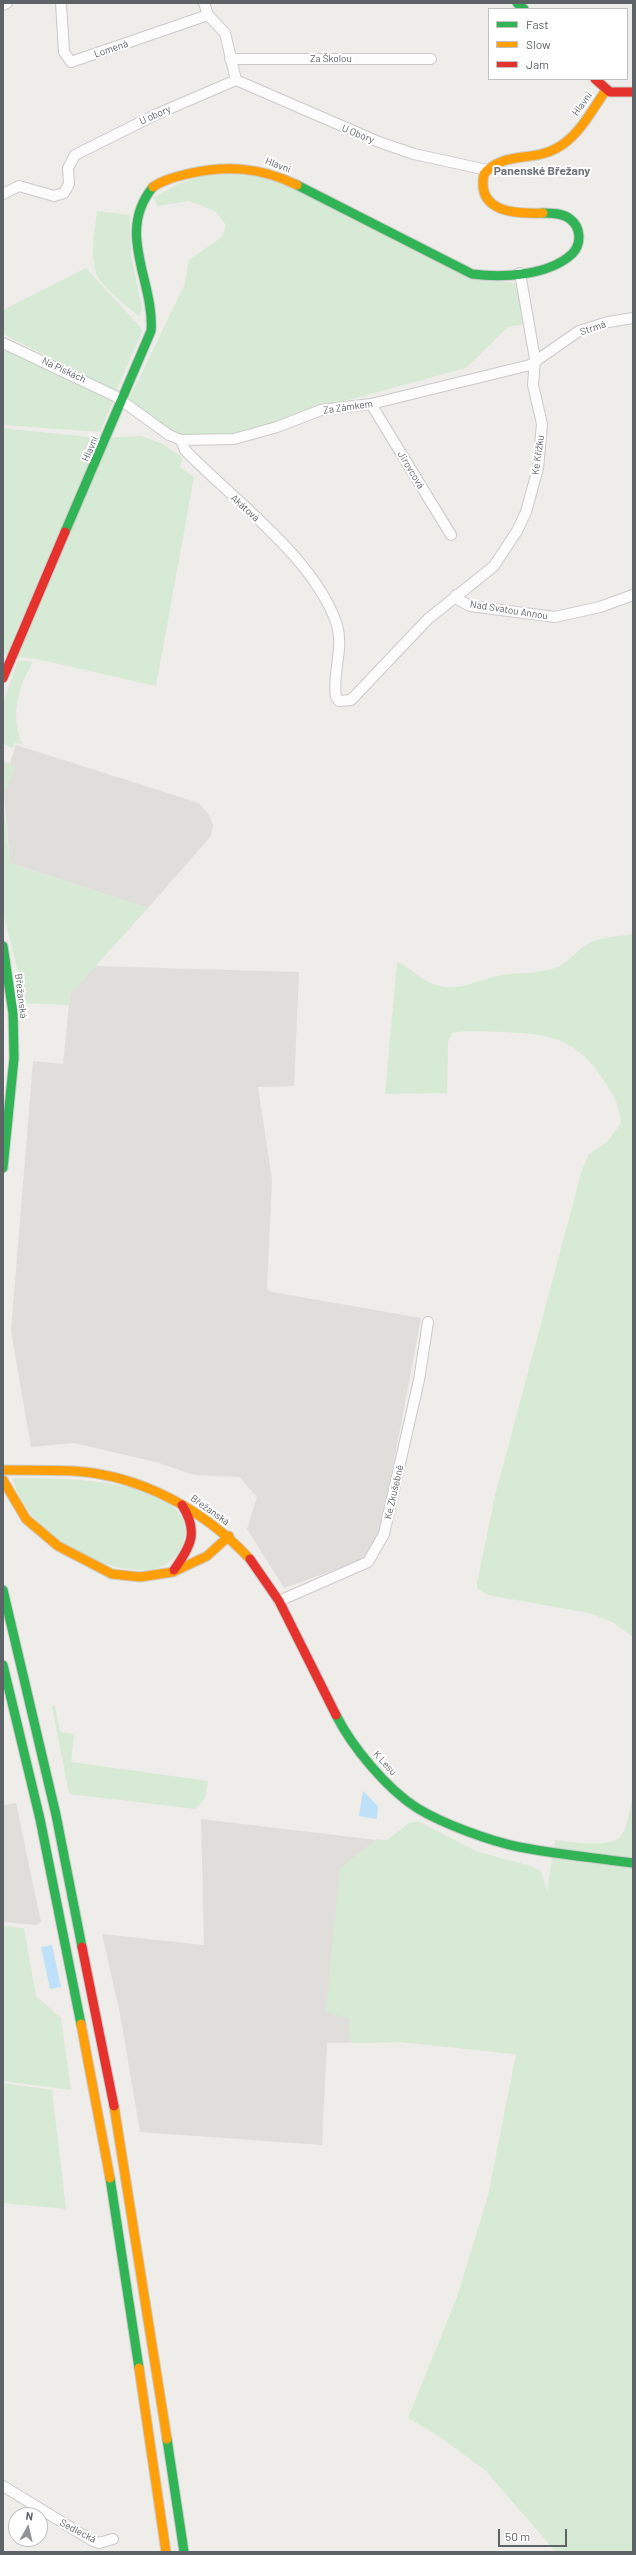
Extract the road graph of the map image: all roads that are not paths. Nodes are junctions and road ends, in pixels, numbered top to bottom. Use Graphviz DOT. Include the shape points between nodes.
graph roads {
  1 [pos="7,3"];
  2 [pos="61,3"];
  3 [pos="204,3"];
  4 [pos="3,5"];
  5 [pos="208,15"];
  6 [pos="431,58"];
  7 [pos="230,59"];
  8 [pos="236,80"];
  9 [pos="596,80"];
  10 [pos="606,90"];
  11 [pos="633,92"];
  12 [pos="487,170"];
  13 [pos="3,194"];
  14 [pos="520,273"];
  15 [pos="633,318"];
  16 [pos="3,342"];
  17 [pos="535,359"];
  18 [pos="122,402"];
  19 [pos="371,404"];
  20 [pos="181,440"];
  21 [pos="451,535"];
  22 [pos="633,595"];
  23 [pos="456,596"];
  24 [pos="444,606"];
  25 [pos="3,678"];
  26 [pos="3,946"];
  27 [pos="3,1168"];
  28 [pos="428,1322"];
  29 [pos="3,1470"];
  30 [pos="3,1480"];
  31 [pos="181,1503"];
  32 [pos="229,1536"];
  33 [pos="173,1572"];
  34 [pos="3,1590"];
  35 [pos="279,1601"];
  36 [pos="3,1665"];
  37 [pos="632,1863"];
  38 [pos="3,2486"];
  39 [pos="113,2539"];
  40 [pos="166,2552"];
  41 [pos="184,2552"];
  1 -- 4 [label="street"];
  2 -- 5 [label="street, Lomená" via="64,52 71,62"];
  3 -- 5 [label="street"];
  5 -- 7 [label="street" via="225,33"];
  6 -- 7 [label="street, Za Školou"];
  7 -- 8 [label="street"];
  8 -- 12 [label="street, U Obory" via="379,142 414,154"];
  8 -- 13 [label="street, U obory" via="157,114 75,155 68,168 69,184 64,193 54,196 19,186"];
  9 -- 10 [label="main road, Hlavní"];
  10 -- 11 [label="main road"];
  10 -- 12 [label="main road, Hlavní" via="580,126 557,148 497,163"];
  12 -- 14 [label="main road, Hlavní" via="483,187 488,200 495,207 512,213 562,215 572,221 578,230 579,245 569,258"];
  14 -- 17 [label="street, Ke Křížku"];
  14 -- 18 [label="main road, Hlavní" via="494,276 472,274 285,179 261,170 228,167 167,180 149,191 139,211 137,246 152,327"];
  15 -- 17 [label="street, Strmá" via="579,331"];
  16 -- 18 [label="street, Na Pískách" via="86,381"];
  17 -- 19 [label="street, Za Zámkem" via="530,365"];
  17 -- 23 [label="street, Ke Křížku" via="533,385 542,424 541,448 526,512 494,566"];
  18 -- 20 [label="street, Za Zámkem" via="169,435"];
  18 -- 25 [label="main road, Hlavní"];
  19 -- 20 [label="street, Za Zámkem" via="321,410 277,427 234,439"];
  19 -- 21 [label="street, Jirovcová"];
  20 -- 24 [label="street, Akátová" via="185,450 288,549 310,577 337,625 340,651 335,694 339,701 351,700 428,618"];
  22 -- 23 [label="street, Nad Svatou Annou" via="600,607 555,617 470,606"];
  23 -- 24 [label="street, Ke Křížku"];
  26 -- 27 [label="main road, Břežanská" via="14,1013 14,1058"];
  28 -- 35 [label="street, Ke Zkušebně" via="419,1380 384,1534 368,1562"];
  29 -- 31 [label="main road, Břežanská" via="75,1471 109,1476 138,1483"];
  30 -- 33 [label="main road, Břežanská" via="26,1519 58,1546 85,1561 112,1574 140,1576"];
  31 -- 32 [label="main road, Břežanská"];
  31 -- 33 [label="main road" via="191,1517 193,1533 190,1549"];
  32 -- 33 [label="main road, Břežanská" via="207,1556"];
  32 -- 35 [label="main road, K Lesu" via="257,1566"];
  34 -- 41 [label="main road" via="56,1815 120,2134"];
  35 -- 37 [label="main road, K Lesu" via="344,1731 380,1777 417,1808 477,1835 518,1847"];
  36 -- 40 [label="main road" via="40,1819 104,2137"];
  38 -- 39 [label="street, Sedlecká" via="93,2542"];
}
